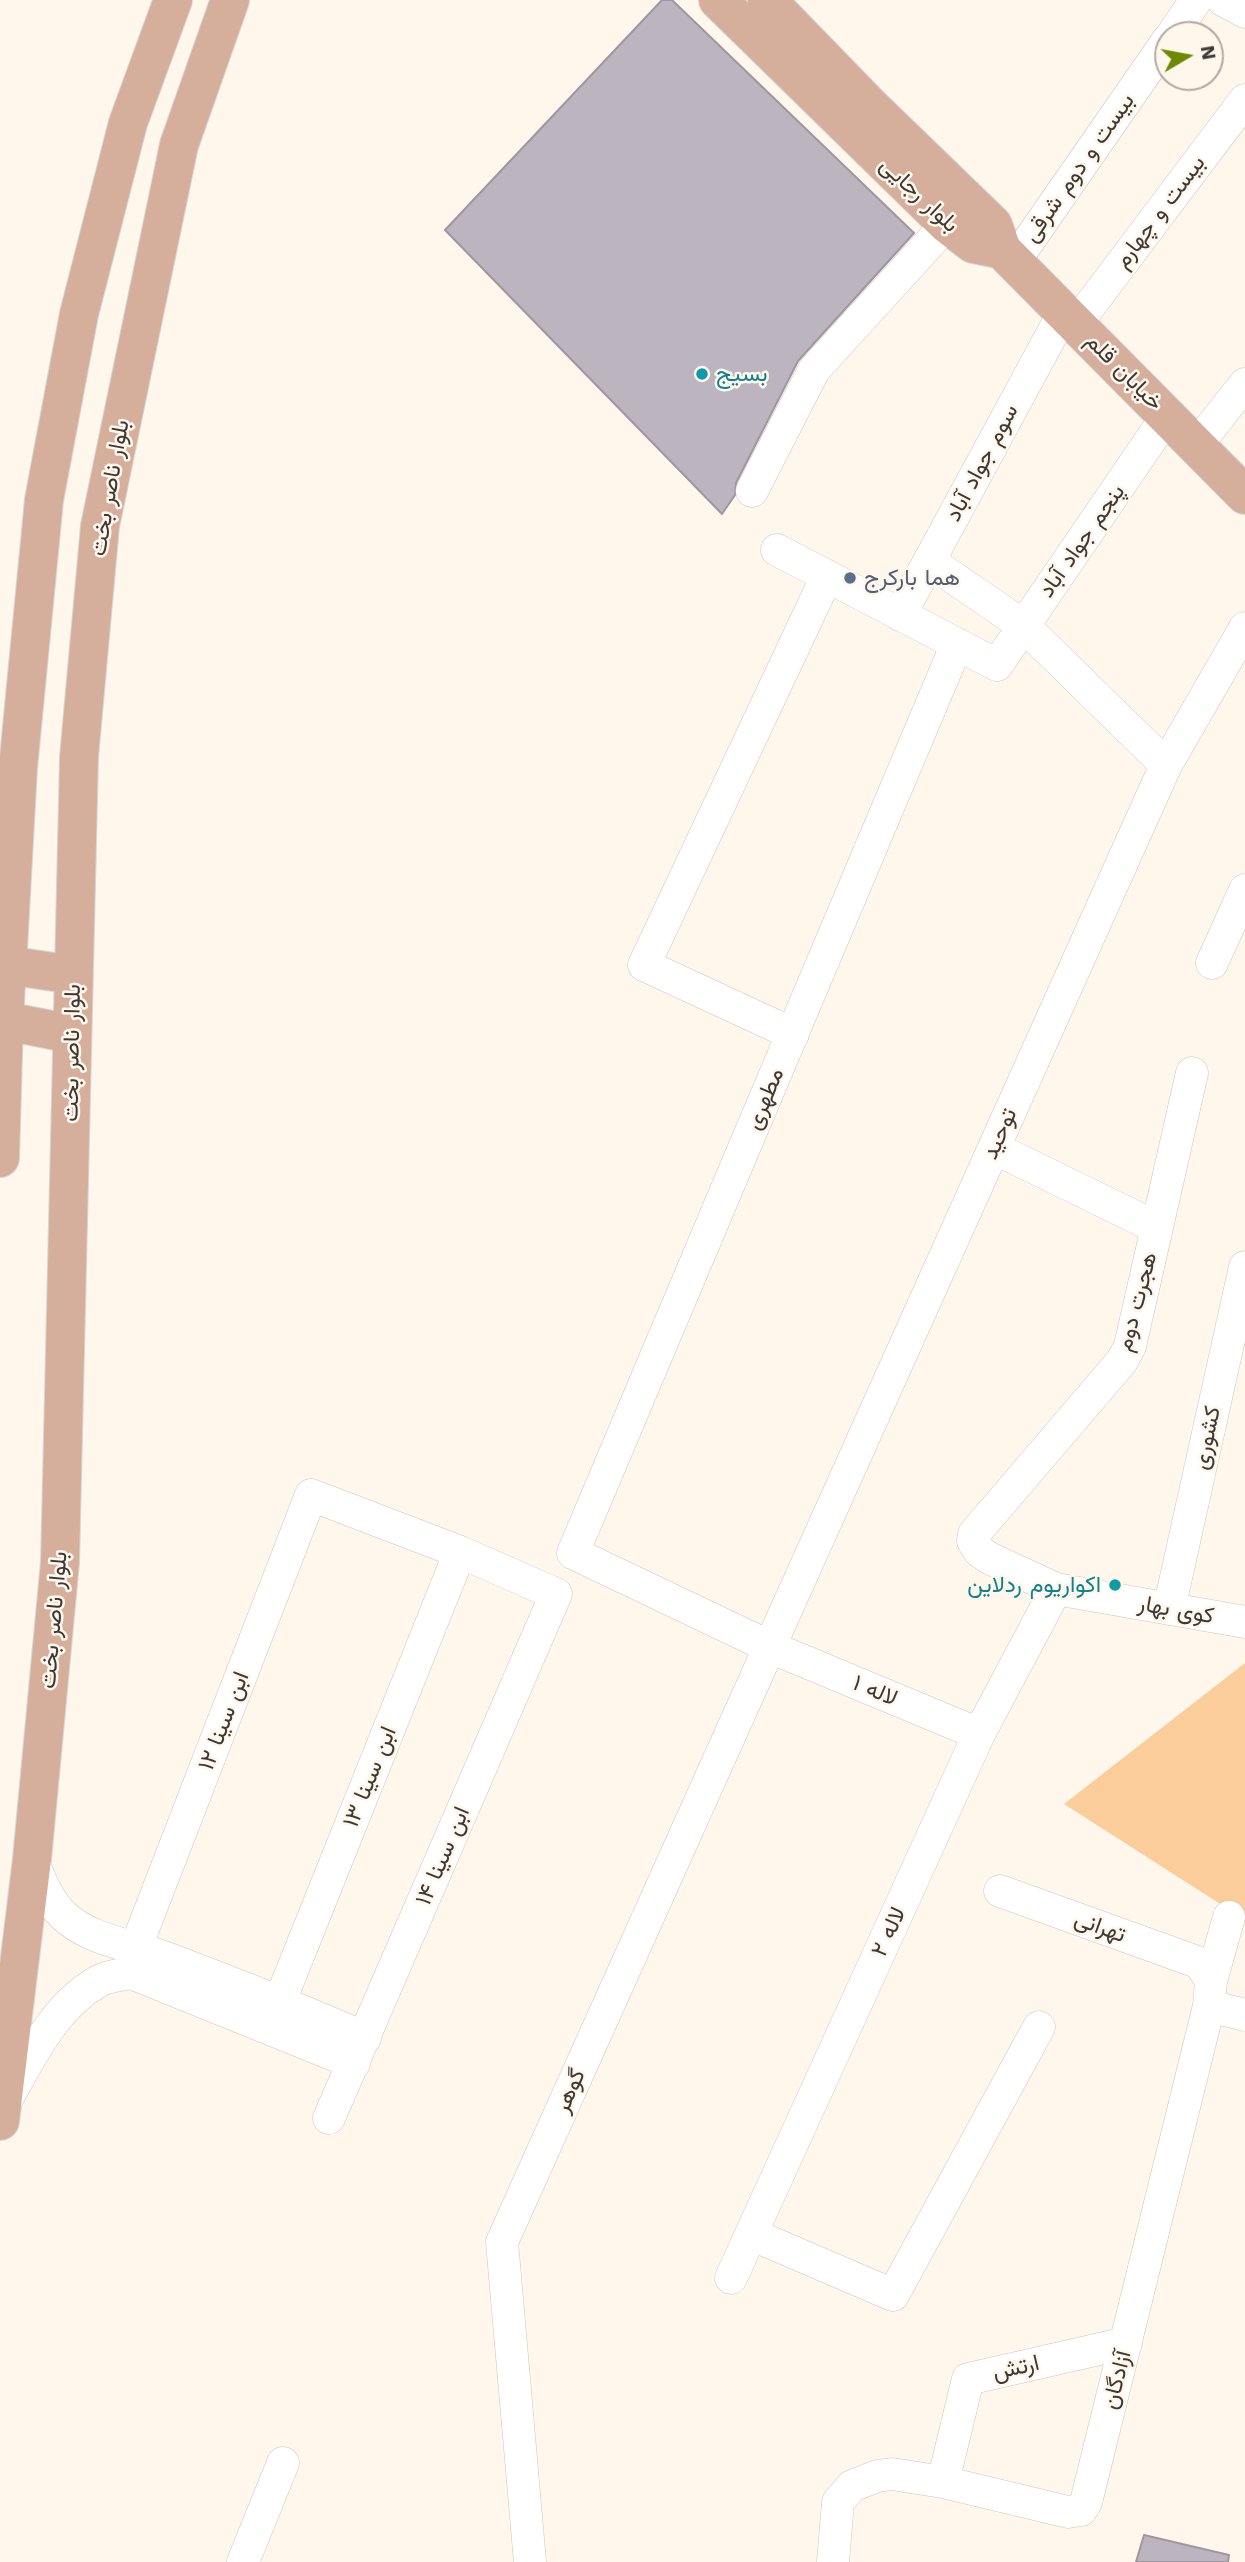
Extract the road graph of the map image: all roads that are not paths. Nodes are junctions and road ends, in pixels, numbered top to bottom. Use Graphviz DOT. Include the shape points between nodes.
graph roads {
  1 [pos="173,0"];
  2 [pos="230,0"];
  3 [pos="718,0"];
  4 [pos="767,0"];
  5 [pos="1196,0"];
  6 [pos="1223,0"];
  7 [pos="1245,12"];
  8 [pos="1182,21"];
  9 [pos="1154,59"];
  10 [pos="1245,100"];
  11 [pos="947,224"];
  12 [pos="1008,256"];
  13 [pos="1070,318"];
  14 [pos="1245,384"];
  15 [pos="1167,416"];
  16 [pos="1196,446"];
  17 [pos="752,491"];
  18 [pos="1245,495"];
  19 [pos="777,550"];
  20 [pos="929,561"];
  21 [pos="827,576"];
  22 [pos="901,615"];
  23 [pos="1024,626"];
  24 [pos="1245,628"];
  25 [pos="957,644"];
  26 [pos="1166,765"];
  27 [pos="9,784"];
  28 [pos="1245,890"];
  29 [pos="1212,963"];
  30 [pos="3,964"];
  31 [pos="74,975"];
  32 [pos="2,1021"];
  33 [pos="72,1034"];
  34 [pos="793,1034"];
  35 [pos="1192,1073"];
  36 [pos="994,1148"];
  37 [pos="0,1158"];
  38 [pos="1156,1227"];
  39 [pos="1245,1267"];
  40 [pos="1241,1298"];
  41 [pos="460,1552"];
  42 [pos="573,1553"];
  43 [pos="989,1558"];
  44 [pos="1056,1589"];
  45 [pos="1169,1609"];
  46 [pos="1245,1622"];
  47 [pos="770,1647"];
  48 [pos="979,1734"];
  49 [pos="32,1859"];
  50 [pos="1000,1891"];
  51 [pos="1229,1917"];
  52 [pos="134,1960"];
  53 [pos="1207,1983"];
  54 [pos="280,2001"];
  55 [pos="1245,2015"];
  56 [pos="1039,2027"];
  57 [pos="359,2050"];
  58 [pos="1,2114"];
  59 [pos="329,2118"];
  60 [pos="751,2234"];
  61 [pos="731,2278"];
  62 [pos="1126,2343"];
  63 [pos="283,2463"];
  64 [pos="943,2483"];
  65 [pos="243,2562"];
  66 [pos="530,2562"];
  67 [pos="834,2562"];
  1 -- 27 [label="main road" via="128,123 79,314 44,500"];
  2 -- 31 [label="main road, بلوار ناصر بخت" via="179,145 100,527 79,757"];
  3 -- 11 [label="main road, بلوار رجایی"];
  4 -- 12 [label="main road, بلوار رجایی" via="993,225"];
  5 -- 8 [label="street"];
  6 -- 7 [label="street"];
  9 -- 12 [label="street, بیست و دوم شرقی"];
  10 -- 13 [label="street, بیست و چهارم"];
  11 -- 12 [label="main road, بلوار رجایی" via="973,244"];
  11 -- 17 [label="street" via="814,370"];
  12 -- 13 [label="main road, خیابان قلم"];
  13 -- 15 [label="main road, خیابان قلم"];
  13 -- 20 [label="street, سوم جواد آباد"];
  14 -- 16 [label="street"];
  15 -- 16 [label="main road, خیابان قلم"];
  15 -- 23 [label="street, پنجم جواد آباد"];
  16 -- 18 [label="main road, خیابان قلم"];
  19 -- 21 [label="street"];
  20 -- 22 [label="street, سوم جواد آباد"];
  20 -- 23 [label="street"];
  21 -- 22 [label="street"];
  21 -- 34 [label="street" via="644,965"];
  22 -- 25 [label="street"];
  23 -- 25 [label="street, پنجم جواد آباد" via="997,665"];
  23 -- 26 [label="street"];
  24 -- 26 [label="street, توحید"];
  25 -- 34 [label="street, مطهری"];
  26 -- 36 [label="street, توحید"];
  27 -- 30 [label="main road"];
  28 -- 29 [label="street"];
  30 -- 31 [label="main road"];
  30 -- 32 [label="main road"];
  31 -- 33 [label="main road, بلوار ناصر بخت"];
  32 -- 33 [label="main road"];
  32 -- 37 [label="main road"];
  33 -- 49 [label="main road, بلوار ناصر بخت" via="60,1562"];
  34 -- 42 [label="street, مطهری"];
  35 -- 38 [label="street, هجرت دوم"];
  36 -- 38 [label="street"];
  36 -- 47 [label="street, توحید"];
  38 -- 43 [label="street, هجرت دوم" via="1130,1346 974,1534 979,1551"];
  39 -- 40 [label="street, کشوری"];
  40 -- 45 [label="street, کشوری"];
  41 -- 52 [label="street, ابن سینا ۱۲" via="311,1495"];
  41 -- 54 [label="street, ابن سینا ۱۳"];
  41 -- 57 [label="street, ابن سینا ۱۴" via="556,1594"];
  42 -- 47 [label="street, لاله ۱"];
  43 -- 44 [label="street, کوی بهار"];
  44 -- 45 [label="street, کوی بهار"];
  44 -- 48 [label="street, لاله ۲"];
  45 -- 46 [label="street, کوی بهار"];
  47 -- 48 [label="street, لاله ۱"];
  47 -- 66 [label="street, گوهر" via="502,2242"];
  48 -- 60 [label="street, لاله ۲"];
  49 -- 52 [label="street" via="47,1896 64,1916"];
  49 -- 58 [label="main road, بلوار ناصر بخت"];
  50 -- 53 [label="street, تهرانی"];
  51 -- 53 [label="street, آزادگان"];
  52 -- 54 [label="street"];
  52 -- 57 [label="street"];
  52 -- 58 [label="street" via="74,1998 49,2028"];
  53 -- 55 [label="street, تهرانی"];
  53 -- 62 [label="street, آزادگان"];
  54 -- 57 [label="street"];
  56 -- 60 [label="street" via="893,2295"];
  57 -- 59 [label="street, ابن سینا ۱۴"];
  60 -- 61 [label="street, لاله ۲"];
  62 -- 64 [label="street, ارتش" via="968,2379"];
  62 -- 64 [label="street, آزادگان" via="1081,2510 1068,2512"];
  63 -- 65 [label="street"];
  64 -- 67 [label="street, آزادگان" via="892,2474 862,2481 845,2493 835,2519"];
}
